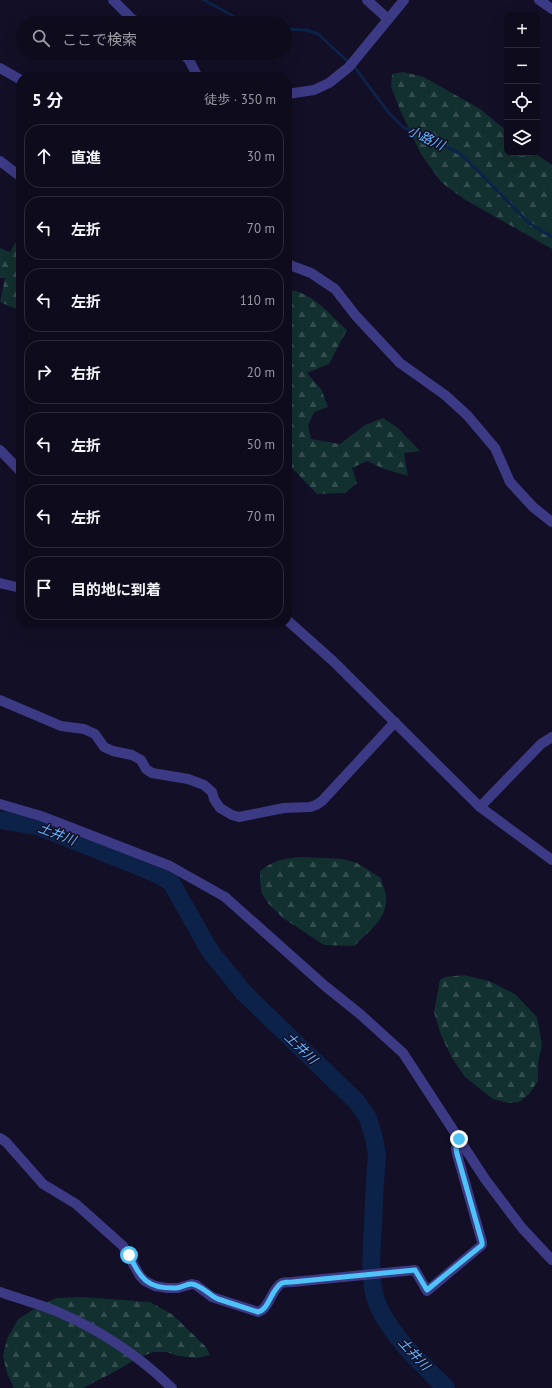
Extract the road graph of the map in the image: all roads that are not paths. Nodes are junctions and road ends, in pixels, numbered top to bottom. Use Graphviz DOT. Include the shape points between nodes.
graph roads {
  1 [pos="113,0"];
  2 [pos="368,0"];
  3 [pos="404,0"];
  4 [pos="539,0"];
  5 [pos="552,9"];
  6 [pos="130,16"];
  7 [pos="388,19"];
  8 [pos="189,60"];
  9 [pos="0,68"];
  10 [pos="195,72"];
  11 [pos="16,77"];
  12 [pos="292,93"];
  13 [pos="0,161"];
  14 [pos="16,173"];
  15 [pos="292,266"];
  16 [pos="0,450"];
  17 [pos="16,467"];
  18 [pos="552,522"];
  19 [pos="0,582"];
  20 [pos="16,587"];
  21 [pos="292,624"];
  22 [pos="0,700"];
  23 [pos="395,722"];
  24 [pos="552,737"];
  25 [pos="0,804"];
  26 [pos="480,807"];
  27 [pos="552,860"];
  28 [pos="0,1138"];
  29 [pos="459,1139"];
  30 [pos="552,1260"];
  31 [pos="0,1292"];
  32 [pos="172,1388"];
  1 -- 6 [label="street"];
  2 -- 7 [label="street"];
  3 -- 7 [label="street"];
  4 -- 5 [label="street"];
  7 -- 12 [label="street" via="351,64 329,83 314,90"];
  8 -- 10 [label="street"];
  9 -- 11 [label="street"];
  13 -- 14 [label="street"];
  15 -- 18 [label="street" via="311,273 335,289 356,316 400,363 445,395 467,415 495,448 510,482 533,507"];
  16 -- 17 [label="street"];
  19 -- 20 [label="street"];
  21 -- 23 [label="street"];
  22 -- 23 [label="street" via="60,726 84,729 94,734 104,747 141,760 152,773 188,778 212,792 220,808 239,817 316,805"];
  23 -- 26 [label="street"];
  24 -- 26 [label="street" via="541,744"];
  25 -- 29 [label="street" via="41,816 170,866 225,897 403,1053"];
  26 -- 27 [label="street"];
  28 -- 29 [label="street" via="43,1184 76,1204 123,1246 145,1281 155,1286 178,1288 188,1284 196,1285 212,1297 258,1312 263,1310 276,1288 283,1283 415,1270 427,1290 482,1245 457,1154"];
  29 -- 30 [label="street" via="522,1228"];
  31 -- 32 [label="street" via="58,1312 96,1331 146,1364"];
}
